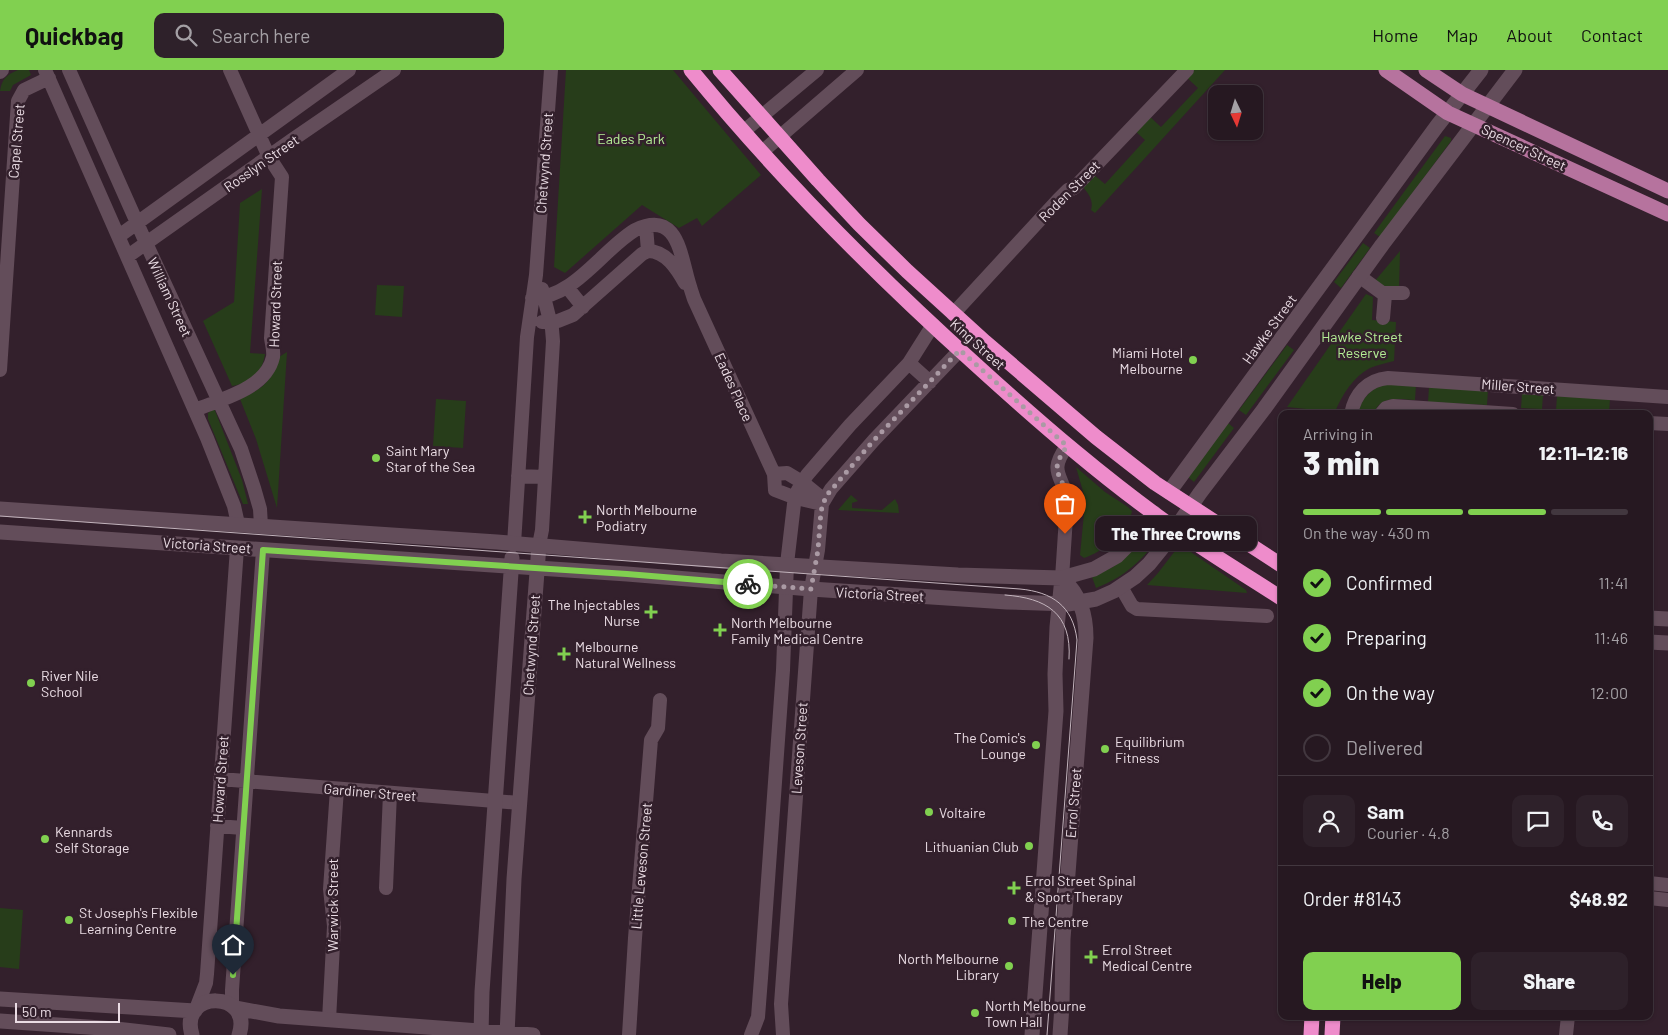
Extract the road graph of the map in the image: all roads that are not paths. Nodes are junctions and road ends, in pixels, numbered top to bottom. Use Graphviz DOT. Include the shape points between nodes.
graph roads {
  1 [pos="69,70"];
  2 [pos="230,70"];
  3 [pos="349,70"];
  4 [pos="394,70"];
  5 [pos="551,70"];
  6 [pos="691,70"];
  7 [pos="720,70"];
  8 [pos="816,70"];
  9 [pos="857,70"];
  10 [pos="1187,70"];
  11 [pos="1386,70"];
  12 [pos="1426,70"];
  13 [pos="1480,70"];
  14 [pos="1515,70"];
  15 [pos="47,74"];
  16 [pos="1462,94"];
  17 [pos="1488,106"];
  18 [pos="1448,113"];
  19 [pos="761,117"];
  20 [pos="1474,124"];
  21 [pos="744,131"];
  22 [pos="259,135"];
  23 [pos="779,137"];
  24 [pos="762,152"];
  25 [pos="1591,155"];
  26 [pos="269,157"];
  27 [pos="1581,174"];
  28 [pos="1668,191"];
  29 [pos="165,203"];
  30 [pos="1668,214"];
  31 [pos="179,222"];
  32 [pos="138,223"];
  33 [pos="646,226"];
  34 [pos="1361,231"];
  35 [pos="119,236"];
  36 [pos="146,243"];
  37 [pos="1382,246"];
  38 [pos="648,251"];
  39 [pos="128,256"];
  40 [pos="1359,276"];
  41 [pos="567,287"];
  42 [pos="1382,293"];
  43 [pos="1403,293"];
  44 [pos="538,298"];
  45 [pos="694,299"];
  46 [pos="584,307"];
  47 [pos="953,314"];
  48 [pos="1383,318"];
  49 [pos="529,322"];
  50 [pos="550,322"];
  51 [pos="933,325"];
  52 [pos="960,350"];
  53 [pos="908,363"];
  54 [pos="0,370"];
  55 [pos="930,382"];
  56 [pos="1668,397"];
  57 [pos="218,400"];
  58 [pos="1231,409"];
  59 [pos="195,410"];
  60 [pos="1352,410"];
  61 [pos="1653,423"];
  62 [pos="1252,424"];
  63 [pos="1668,424"];
  64 [pos="1067,446"];
  65 [pos="774,474"];
  66 [pos="518,476"];
  67 [pos="545,478"];
  68 [pos="802,482"];
  69 [pos="1169,492"];
  70 [pos="796,498"];
  71 [pos="823,502"];
  72 [pos="1190,506"];
  73 [pos="0,509"];
  74 [pos="1154,512"];
  75 [pos="238,524"];
  76 [pos="261,526"];
  77 [pos="1176,529"];
  78 [pos="0,532"];
  79 [pos="514,544"];
  80 [pos="539,545"];
  81 [pos="237,548"];
  82 [pos="263,550"];
  83 [pos="1278,563"];
  84 [pos="787,564"];
  85 [pos="511,566"];
  86 [pos="814,566"];
  87 [pos="537,568"];
  88 [pos="1062,578"];
  89 [pos="786,587"];
  90 [pos="1121,587"];
  91 [pos="811,589"];
  92 [pos="1278,596"];
  93 [pos="1081,603"];
  94 [pos="1059,604"];
  95 [pos="509,609"];
  96 [pos="533,611"];
  97 [pos="1267,616"];
  98 [pos="1653,618"];
  99 [pos="1668,619"];
  100 [pos="1653,642"];
  101 [pos="1668,643"];
  102 [pos="660,700"];
  103 [pos="775,778"];
  104 [pos="220,779"];
  105 [pos="797,779"];
  106 [pos="247,781"];
  107 [pos="337,789"];
  108 [pos="390,793"];
  109 [pos="1050,798"];
  110 [pos="1073,800"];
  111 [pos="495,802"];
  112 [pos="520,803"];
  113 [pos="217,826"];
  114 [pos="244,828"];
  115 [pos="491,877"];
  116 [pos="514,879"];
  117 [pos="1653,883"];
  118 [pos="1668,885"];
  119 [pos="386,888"];
  120 [pos="1653,898"];
  121 [pos="1668,900"];
  122 [pos="766,905"];
  123 [pos="787,907"];
  124 [pos="482,992"];
  125 [pos="509,994"];
  126 [pos="0,999"];
  127 [pos="47,1002"];
  128 [pos="118,1007"];
  129 [pos="233,1007"];
  130 [pos="196,1010"];
  131 [pos="1312,1020"];
  132 [pos="1333,1020"];
  133 [pos="1568,1020"];
  134 [pos="0,1021"];
  135 [pos="46,1024"];
  136 [pos="330,1025"];
  137 [pos="116,1029"];
  138 [pos="481,1033"];
  139 [pos="508,1034"];
  140 [pos="169,1035"];
  141 [pos="192,1035"];
  142 [pos="239,1035"];
  143 [pos="533,1035"];
  144 [pos="629,1035"];
  145 [pos="751,1035"];
  146 [pos="783,1035"];
  147 [pos="1032,1035"];
  148 [pos="1060,1035"];
  149 [pos="1311,1035"];
  150 [pos="1332,1035"];
  151 [pos="1566,1035"];
  1 -- 32 [label="street, William Street"];
  2 -- 22 [label="street, Howard Street"];
  3 -- 22 [label="street, Rosslyn Street"];
  4 -- 26 [label="street, Rosslyn Street"];
  5 -- 44 [label="street, Chetwynd Street" via="537,256"];
  6 -- 21 [label="highway, King Street"];
  7 -- 19 [label="highway, King Street"];
  8 -- 19 [label="street"];
  9 -- 23 [label="street"];
  10 -- 47 [label="street, Roden Street" via="1074,188 1058,200"];
  11 -- 18 [label="main road, Spencer Street"];
  12 -- 16 [label="main road, Spencer Street"];
  13 -- 16 [label="street, Hawke Street"];
  14 -- 17 [label="street"];
  15 -- 35 [label="street, William Street"];
  15 -- 54 [label="street, Capel Street" via="24,90 18,101"];
  16 -- 17 [label="main road, Spencer Street"];
  16 -- 18 [label="street, Hawke Street"];
  17 -- 20 [label="street"];
  17 -- 25 [label="main road, Spencer Street"];
  18 -- 20 [label="main road, Spencer Street"];
  18 -- 34 [label="street, Hawke Street"];
  19 -- 21 [label="street"];
  19 -- 23 [label="highway, King Street"];
  20 -- 27 [label="main road, Spencer Street"];
  20 -- 37 [label="street"];
  21 -- 24 [label="highway, King Street"];
  22 -- 26 [label="street, Howard Street"];
  22 -- 29 [label="street, Rosslyn Street"];
  23 -- 24 [label="street"];
  23 -- 47 [label="highway, King Street" via="859,224"];
  24 -- 51 [label="highway, King Street" via="846,242"];
  25 -- 27 [label="main road"];
  25 -- 28 [label="main road, Spencer Street"];
  26 -- 31 [label="street, Rosslyn Street"];
  26 -- 57 [label="street, Howard Street" via="282,179 271,338 273,358 259,381"];
  27 -- 30 [label="main road, Spencer Street"];
  29 -- 31 [label="street"];
  29 -- 32 [label="street, Rosslyn Street"];
  31 -- 36 [label="street, Rosslyn Street"];
  32 -- 35 [label="street, Rosslyn Street"];
  32 -- 36 [label="street, William Street"];
  33 -- 38 [label="street"];
  33 -- 41 [label="street" via="630,233"];
  33 -- 45 [label="street, Eades Place" via="663,227 675,236"];
  34 -- 37 [label="street"];
  34 -- 58 [label="street, Hawke Street"];
  35 -- 39 [label="street, William Street"];
  36 -- 39 [label="street, Rosslyn Street"];
  36 -- 57 [label="street, William Street"];
  37 -- 40 [label="street"];
  38 -- 45 [label="street, Eades Place" via="666,258 683,278"];
  38 -- 46 [label="street"];
  39 -- 59 [label="street, William Street"];
  40 -- 42 [label="street"];
  40 -- 62 [label="street"];
  41 -- 44 [label="street"];
  41 -- 46 [label="street"];
  42 -- 43 [label="street"];
  42 -- 48 [label="street" via="1385,295"];
  44 -- 49 [label="street, Chetwynd Street"];
  44 -- 50 [label="street, Chetwynd Street"];
  45 -- 65 [label="street, Eades Place"];
  46 -- 50 [label="street" via="568,317"];
  47 -- 52 [label="highway"];
  47 -- 69 [label="highway, King Street" via="1082,425"];
  49 -- 50 [label="street"];
  49 -- 66 [label="street, Chetwynd Street"];
  50 -- 67 [label="street, Chetwynd Street" via="553,341"];
  51 -- 52 [label="highway, King Street"];
  51 -- 53 [label="street"];
  52 -- 55 [label="street"];
  52 -- 64 [label="highway, King Street"];
  53 -- 55 [label="street"];
  53 -- 68 [label="street"];
  55 -- 71 [label="street" via="874,440"];
  56 -- 60 [label="street, Miller Street" via="1383,378 1369,384 1356,397"];
  57 -- 59 [label="street, Howard Street"];
  57 -- 76 [label="street, William Street" via="248,467 260,509"];
  58 -- 62 [label="street"];
  58 -- 69 [label="street, Hawke Street"];
  59 -- 75 [label="street, William Street" via="234,506"];
  61 -- 63 [label="street"];
  62 -- 72 [label="street"];
  64 -- 74 [label="highway, King Street"];
  64 -- 88 [label="street, Errol Street" via="1056,467 1067,502"];
  65 -- 68 [label="street" via="787,472"];
  65 -- 70 [label="street, Eades Place" via="775,490"];
  66 -- 67 [label="street"];
  66 -- 79 [label="street, Chetwynd Street"];
  67 -- 80 [label="street, Chetwynd Street"];
  68 -- 70 [label="street"];
  68 -- 71 [label="street"];
  69 -- 72 [label="highway, King Street"];
  69 -- 74 [label="highway, Hawke Street"];
  70 -- 71 [label="street, Eades Place"];
  70 -- 84 [label="street"];
  71 -- 86 [label="street"];
  72 -- 77 [label="street"];
  72 -- 83 [label="highway, King Street"];
  73 -- 75 [label="street, Victoria Street"];
  74 -- 77 [label="highway, King Street"];
  74 -- 88 [label="street, Hawke Street" via="1117,556 1094,569"];
  75 -- 76 [label="street, Victoria Street"];
  75 -- 81 [label="street"];
  76 -- 79 [label="street, Victoria Street"];
  76 -- 82 [label="street"];
  77 -- 90 [label="street" via="1149,564"];
  77 -- 92 [label="highway, King Street"];
  78 -- 81 [label="street, Victoria Street"];
  79 -- 80 [label="street, Victoria Street"];
  79 -- 85 [label="street, Chetwynd Street"];
  80 -- 84 [label="street, Victoria Street"];
  80 -- 87 [label="street, Chetwynd Street"];
  81 -- 82 [label="street, Victoria Street"];
  81 -- 104 [label="street, Howard Street"];
  82 -- 85 [label="street, Victoria Street"];
  82 -- 106 [label="street, Howard Street"];
  84 -- 86 [label="street, Victoria Street"];
  84 -- 89 [label="street"];
  85 -- 87 [label="street, Victoria Street"];
  85 -- 95 [label="street, Chetwynd Street"];
  86 -- 88 [label="street, Victoria Street"];
  86 -- 91 [label="street"];
  87 -- 89 [label="street, Victoria Street"];
  87 -- 96 [label="street, Chetwynd Street"];
  88 -- 93 [label="street, Errol Street"];
  88 -- 94 [label="street, Errol Street"];
  89 -- 91 [label="street, Victoria Street"];
  89 -- 103 [label="street, Leveson Street"];
  90 -- 93 [label="street, Victoria Street"];
  90 -- 97 [label="street" via="1137,609"];
  91 -- 94 [label="street, Victoria Street"];
  91 -- 105 [label="street, Leveson Street"];
  93 -- 94 [label="street, Victoria Street"];
  93 -- 110 [label="street, Errol Street" via="1086,638"];
  94 -- 109 [label="street, Errol Street"];
  95 -- 96 [label="street"];
  95 -- 111 [label="street, Chetwynd Street"];
  96 -- 112 [label="street, Chetwynd Street"];
  98 -- 99 [label="street"];
  100 -- 101 [label="street"];
  102 -- 144 [label="street, Little Leveson Street" via="658,728 651,740"];
  103 -- 105 [label="street"];
  103 -- 122 [label="street, Leveson Street"];
  104 -- 106 [label="street, Gardiner Street"];
  104 -- 113 [label="street, Howard Street"];
  105 -- 123 [label="street, Leveson Street"];
  106 -- 107 [label="street, Gardiner Street"];
  106 -- 114 [label="street, Howard Street"];
  107 -- 108 [label="street, Gardiner Street"];
  107 -- 136 [label="street, Warwick Street" via="330,889 334,926"];
  108 -- 111 [label="street, Gardiner Street"];
  108 -- 119 [label="street"];
  109 -- 110 [label="street"];
  109 -- 147 [label="street, Errol Street"];
  110 -- 148 [label="street, Errol Street" via="1062,939"];
  111 -- 112 [label="street, Gardiner Street"];
  111 -- 115 [label="street, Chetwynd Street"];
  112 -- 116 [label="street, Chetwynd Street"];
  113 -- 114 [label="street"];
  113 -- 130 [label="street, Howard Street" via="206,983"];
  114 -- 129 [label="street, Howard Street"];
  115 -- 116 [label="street"];
  115 -- 124 [label="street, Chetwynd Street"];
  116 -- 125 [label="street, Chetwynd Street"];
  117 -- 118 [label="street"];
  120 -- 121 [label="street"];
  122 -- 123 [label="street"];
  122 -- 145 [label="street, Leveson Street" via="758,1017"];
  123 -- 146 [label="street, Leveson Street" via="781,1004"];
  124 -- 125 [label="street"];
  124 -- 138 [label="street, Chetwynd Street"];
  125 -- 139 [label="street, Chetwynd Street"];
  126 -- 127 [label="street"];
  127 -- 128 [label="street"];
  127 -- 135 [label="street"];
  128 -- 130 [label="street"];
  128 -- 137 [label="street"];
  129 -- 130 [label="street" via="212,1000"];
  129 -- 136 [label="street"];
  129 -- 142 [label="street" via="241,1023"];
  130 -- 141 [label="street" via="190,1024"];
  131 -- 149 [label="highway"];
  132 -- 150 [label="highway"];
  133 -- 151 [label="street"];
  134 -- 135 [label="street"];
  135 -- 137 [label="street"];
  136 -- 138 [label="street"];
  137 -- 140 [label="street"];
  138 -- 139 [label="street"];
  139 -- 143 [label="street"];
}
